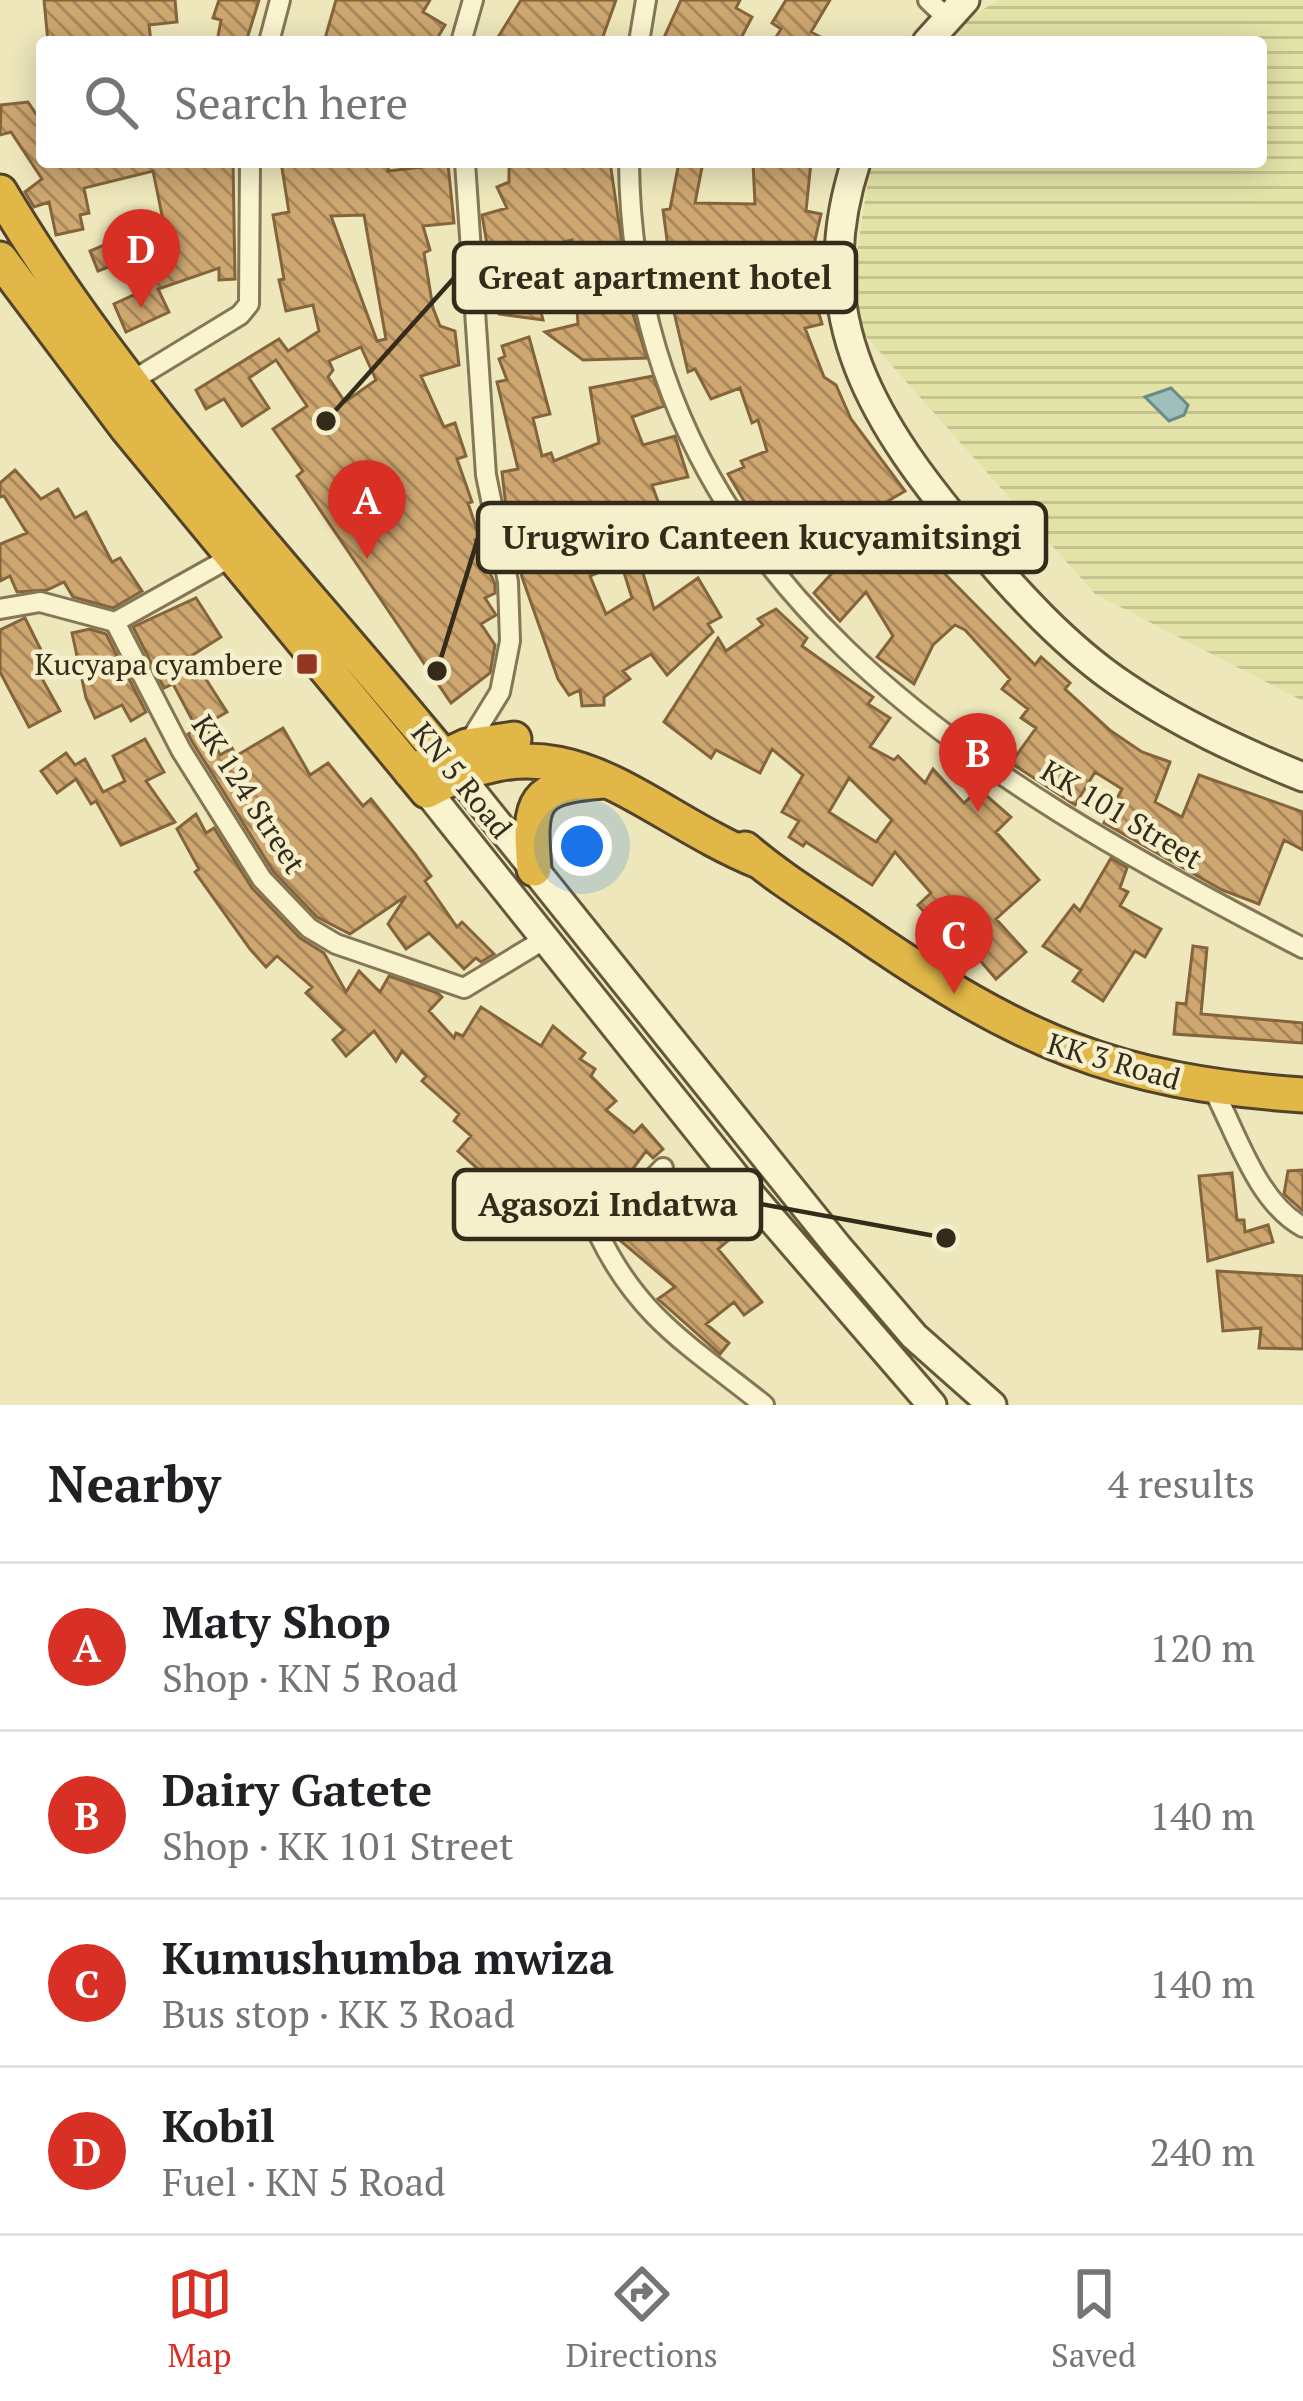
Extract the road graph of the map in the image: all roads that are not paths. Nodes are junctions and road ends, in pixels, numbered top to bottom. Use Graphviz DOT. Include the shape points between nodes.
graph roads {
  1 [pos="280,0"];
  2 [pos="473,0"];
  3 [pos="646,0"];
  4 [pos="947,6"];
  5 [pos="271,36"];
  6 [pos="463,36"];
  7 [pos="639,36"];
  8 [pos="930,36"];
  9 [pos="250,168"];
  10 [pos="465,168"];
  11 [pos="630,168"];
  12 [pos="855,168"];
  13 [pos="0,192"];
  14 [pos="837,258"];
  15 [pos="0,259"];
  16 [pos="10,295"];
  17 [pos="645,298"];
  18 [pos="130,382"];
  19 [pos="233,556"];
  20 [pos="0,609"];
  21 [pos="115,622"];
  22 [pos="455,758"];
  23 [pos="1303,777"];
  24 [pos="419,781"];
  25 [pos="608,781"];
  26 [pos="761,862"];
  27 [pos="534,869"];
  28 [pos="545,939"];
  29 [pos="1303,948"];
  30 [pos="1213,1089"];
  31 [pos="1303,1095"];
  32 [pos="663,1168"];
  33 [pos="1303,1227"];
  34 [pos="764,1405"];
  35 [pos="932,1405"];
  36 [pos="992,1405"];
  1 -- 5 [label="street"];
  2 -- 6 [label="street"];
  3 -- 7 [label="street"];
  4 -- 8 [label="main road"];
  9 -- 18 [label="street" via="249,304"];
  10 -- 22 [label="street" via="486,475 510,625 500,692"];
  11 -- 17 [label="street, KK 101 Street"];
  12 -- 14 [label="main road"];
  13 -- 18 [label="highway, KN 5 Road"];
  14 -- 17 [label="street"];
  14 -- 23 [label="main road" via="839,302 872,404 920,480 1007,582 1122,685"];
  15 -- 16 [label="highway, KN 5 Road"];
  16 -- 19 [label="highway, KN 5 Road"];
  17 -- 29 [label="street, KK 101 Street" via="668,391 726,505 750,547 811,614 938,728 1046,808"];
  18 -- 22 [label="highway, KN 5 Road"];
  19 -- 21 [label="street"];
  19 -- 24 [label="highway, KN 5 Road"];
  20 -- 21 [label="street" via="40,602"];
  21 -- 28 [label="street, KK 124 Street" via="262,879 308,928 464,988"];
  22 -- 24 [label="highway"];
  22 -- 25 [label="highway" via="526,758"];
  22 -- 26 [label="highway" via="533,739 598,756 680,800"];
  22 -- 27 [label="main road, KN 5 Road"];
  24 -- 28 [label="main road, KN 5 Road"];
  25 -- 26 [label="highway" via="710,842"];
  25 -- 27 [label="highway" via="568,783 541,795 530,815"];
  26 -- 30 [label="highway, KK 3 Road" via="1039,1040"];
  27 -- 36 [label="main road, KN 5 Road" via="852,1264 914,1336"];
  28 -- 35 [label="main road, KN 5 Road"];
  30 -- 31 [label="highway, KK 3 Road"];
  30 -- 33 [label="street" via="1270,1199"];
  32 -- 34 [label="street" via="598,1235 666,1331"];
}
